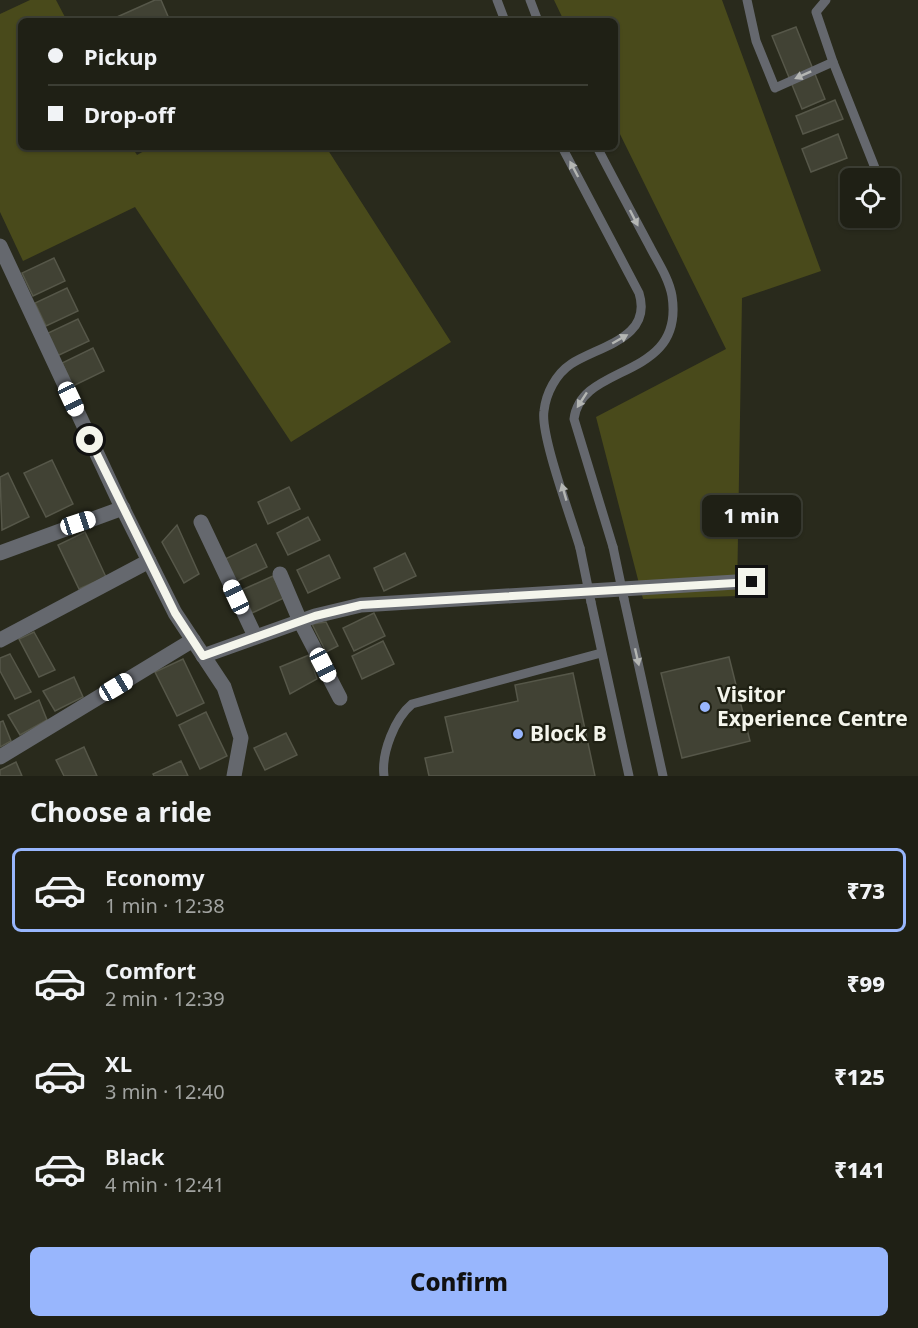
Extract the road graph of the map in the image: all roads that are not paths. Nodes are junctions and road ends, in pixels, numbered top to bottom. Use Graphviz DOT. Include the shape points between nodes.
graph roads {
  1 [pos="497,0"];
  2 [pos="530,0"];
  3 [pos="747,0"];
  4 [pos="826,0"];
  5 [pos="504,18"];
  6 [pos="537,18"];
  7 [pos="833,62"];
  8 [pos="564,150"];
  9 [pos="599,150"];
  10 [pos="875,168"];
  11 [pos="0,246"];
  12 [pos="123,508"];
  13 [pos="201,522"];
  14 [pos="0,553"];
  15 [pos="149,561"];
  16 [pos="280,574"];
  17 [pos="752,582"];
  18 [pos="300,621"];
  19 [pos="255,636"];
  20 [pos="0,640"];
  21 [pos="193,640"];
  22 [pos="601,653"];
  23 [pos="203,656"];
  24 [pos="340,698"];
  25 [pos="0,757"];
  26 [pos="234,776"];
  27 [pos="384,776"];
  28 [pos="629,776"];
  29 [pos="663,776"];
  1 -- 5 [label="lane"];
  2 -- 6 [label="lane"];
  7 -- 3 [label="lane, one-way" via="775,88 756,40"];
  4 -- 7 [label="lane" via="816,12"];
  7 -- 10 [label="lane"];
  22 -- 8 [label="lane, one-way, bridge" via="580,548 543,422 546,400 555,380 570,364 629,334 642,308 639,293"];
  9 -- 29 [label="lane, one-way, bridge" via="667,280 673,308 666,336 654,353 588,391 574,419 613,547"];
  11 -- 12 [label="street"];
  12 -- 14 [label="street"];
  12 -- 15 [label="street"];
  13 -- 19 [label="street"];
  15 -- 20 [label="street"];
  15 -- 21 [label="street"];
  16 -- 18 [label="street"];
  17 -- 18 [label="street" via="381,603"];
  18 -- 19 [label="street"];
  18 -- 24 [label="street"];
  19 -- 23 [label="street"];
  21 -- 23 [label="street"];
  21 -- 25 [label="street"];
  22 -- 27 [label="lane" via="412,704 398,720 384,762"];
  22 -- 28 [label="lane"];
  23 -- 26 [label="street" via="224,687 240,738"];
}
